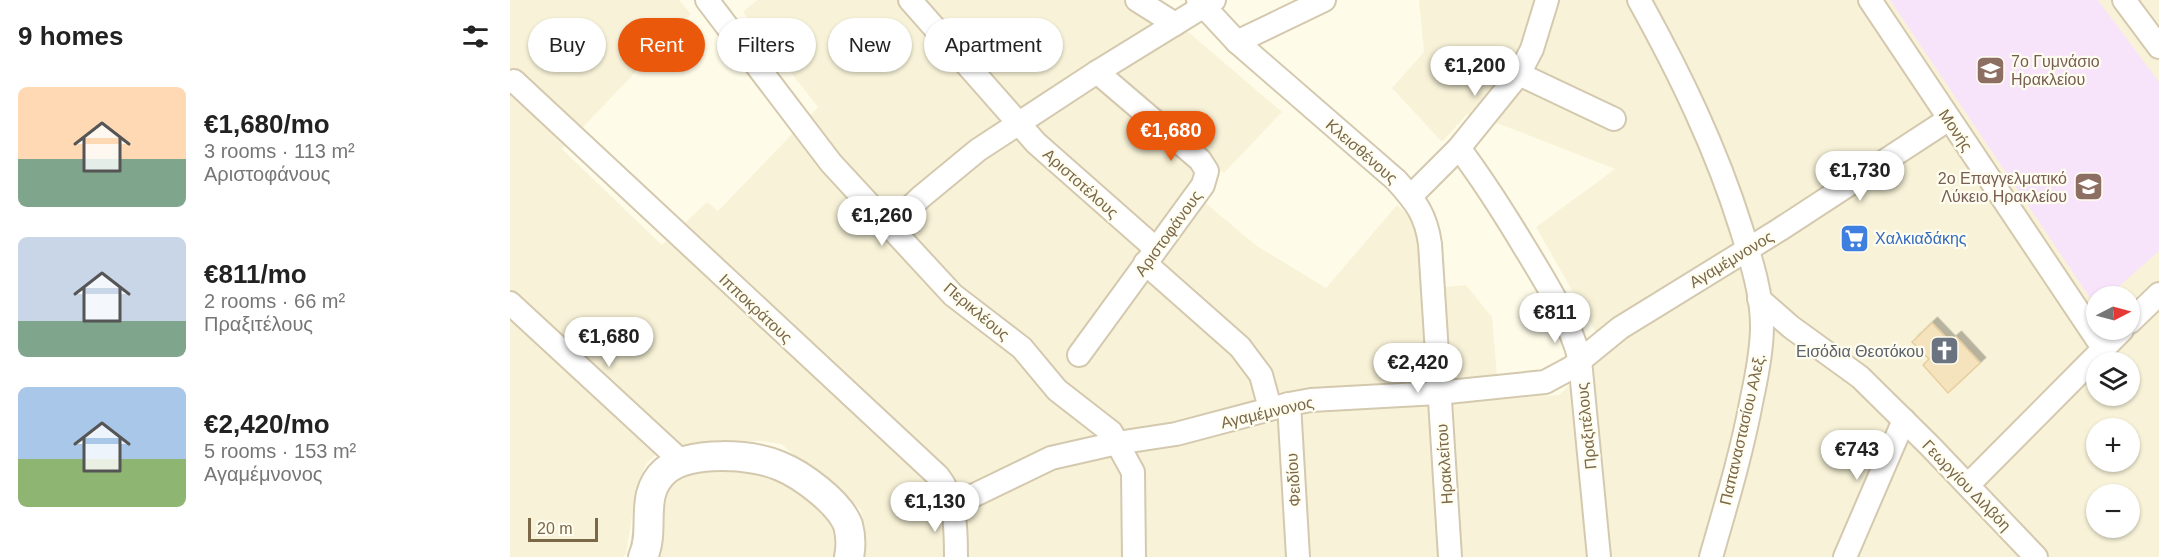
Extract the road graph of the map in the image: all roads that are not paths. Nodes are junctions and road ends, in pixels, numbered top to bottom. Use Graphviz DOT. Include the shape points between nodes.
graph roads {
  1 [pos="910,0"];
  2 [pos="1137,0"];
  3 [pos="1324,0"];
  4 [pos="1547,0"];
  5 [pos="1639,0"];
  6 [pos="1870,0"];
  7 [pos="2124,0"];
  8 [pos="710,1"];
  9 [pos="1205,2"];
  10 [pos="1175,24"];
  11 [pos="1237,42"];
  12 [pos="2159,47"];
  13 [pos="1097,72"];
  14 [pos="1519,74"];
  15 [pos="514,81"];
  16 [pos="1014,119"];
  17 [pos="1614,119"];
  18 [pos="1949,119"];
  19 [pos="1459,148"];
  20 [pos="1411,196"];
  21 [pos="890,226"];
  22 [pos="1748,248"];
  23 [pos="1150,256"];
  24 [pos="2159,294"];
  25 [pos="1760,299"];
  26 [pos="510,303"];
  27 [pos="2140,312"];
  28 [pos="2111,340"];
  29 [pos="2103,348"];
  30 [pos="1079,355"];
  31 [pos="1580,360"];
  32 [pos="1438,393"];
  33 [pos="1280,406"];
  34 [pos="1904,420"];
  35 [pos="1117,443"];
  36 [pos="681,462"];
  37 [pos="1968,485"];
  38 [pos="952,506"];
  39 [pos="642,557"];
  40 [pos="849,557"];
  41 [pos="956,557"];
  42 [pos="1134,557"];
  43 [pos="1298,557"];
  44 [pos="1450,557"];
  45 [pos="1599,557"];
  46 [pos="1710,557"];
  47 [pos="1845,557"];
  48 [pos="2036,557"];
  1 -- 16 [label="street"];
  2 -- 10 [label="street"];
  3 -- 11 [label="street"];
  4 -- 14 [label="street, Κλεισθένους" via="1532,49"];
  5 -- 22 [label="street, Παπαναστασίου Αλεξ." via="1703,125"];
  6 -- 18 [label="street, Μονής"];
  7 -- 12 [label="street"];
  8 -- 21 [label="street, Περικλέους" via="831,163"];
  9 -- 10 [label="street, Κλεισθένους"];
  9 -- 11 [label="street, Κλεισθένους"];
  10 -- 13 [label="street, Κλεισθένους"];
  11 -- 20 [label="street, Κλεισθένους"];
  13 -- 16 [label="street, Κλεισθένους"];
  13 -- 23 [label="street, Αριστοφάνους" via="1200,160 1207,171 1203,185"];
  14 -- 17 [label="street"];
  14 -- 19 [label="street, Κλεισθένους"];
  15 -- 38 [label="street, Ιπποκράτους" via="938,476"];
  16 -- 21 [label="street, Κλεισθένους"];
  16 -- 23 [label="street, Αριστοτέλους"];
  18 -- 22 [label="street, Αγαμέμνονος"];
  18 -- 29 [label="street, Μονής"];
  19 -- 20 [label="street, Κλεισθένους"];
  19 -- 31 [label="street, Πραξιτέλους" via="1501,208 1552,294"];
  20 -- 32 [label="street, Ηρακλείτου" via="1428,226"];
  21 -- 35 [label="street, Περικλέους" via="953,294 1022,348 1057,390 1111,432"];
  22 -- 25 [label="street, Παπαναστασίου Αλεξ."];
  22 -- 31 [label="street, Αγαμέμνονος" via="1620,328"];
  23 -- 30 [label="street, Αριστοφάνους"];
  23 -- 33 [label="street, Αριστοτέλους" via="1240,347"];
  24 -- 27 [label="street"];
  25 -- 34 [label="street, Γεωργίου Διλβόη" via="1791,327 1860,376"];
  25 -- 46 [label="street, Παπαναστασίου Αλεξ." via="1762,337 1757,375"];
  26 -- 36 [label="street"];
  28 -- 29 [label="street"];
  29 -- 37 [label="street"];
  31 -- 32 [label="street, Αγαμέμνονος" via="1545,382"];
  31 -- 45 [label="street, Πραξιτέλους"];
  32 -- 33 [label="street, Αγαμέμνονος" via="1311,400"];
  32 -- 44 [label="street, Ηρακλείτου"];
  33 -- 35 [label="street, Αγαμέμνονος" via="1176,434"];
  33 -- 43 [label="street, Φειδίου"];
  34 -- 37 [label="street, Γεωργίου Διλβόη"];
  34 -- 47 [label="street"];
  35 -- 38 [label="street, Αγαμέμνονος" via="1051,458"];
  35 -- 42 [label="street, Περικλέους" via="1133,472"];
  36 -- 39 [label="street" via="654,484 648,501"];
  36 -- 40 [label="street" via="714,456 742,458 789,470 827,498 844,518 850,536"];
  37 -- 48 [label="street, Γεωργίου Διλβόη"];
  38 -- 41 [label="street, Ιπποκράτους"];
}
